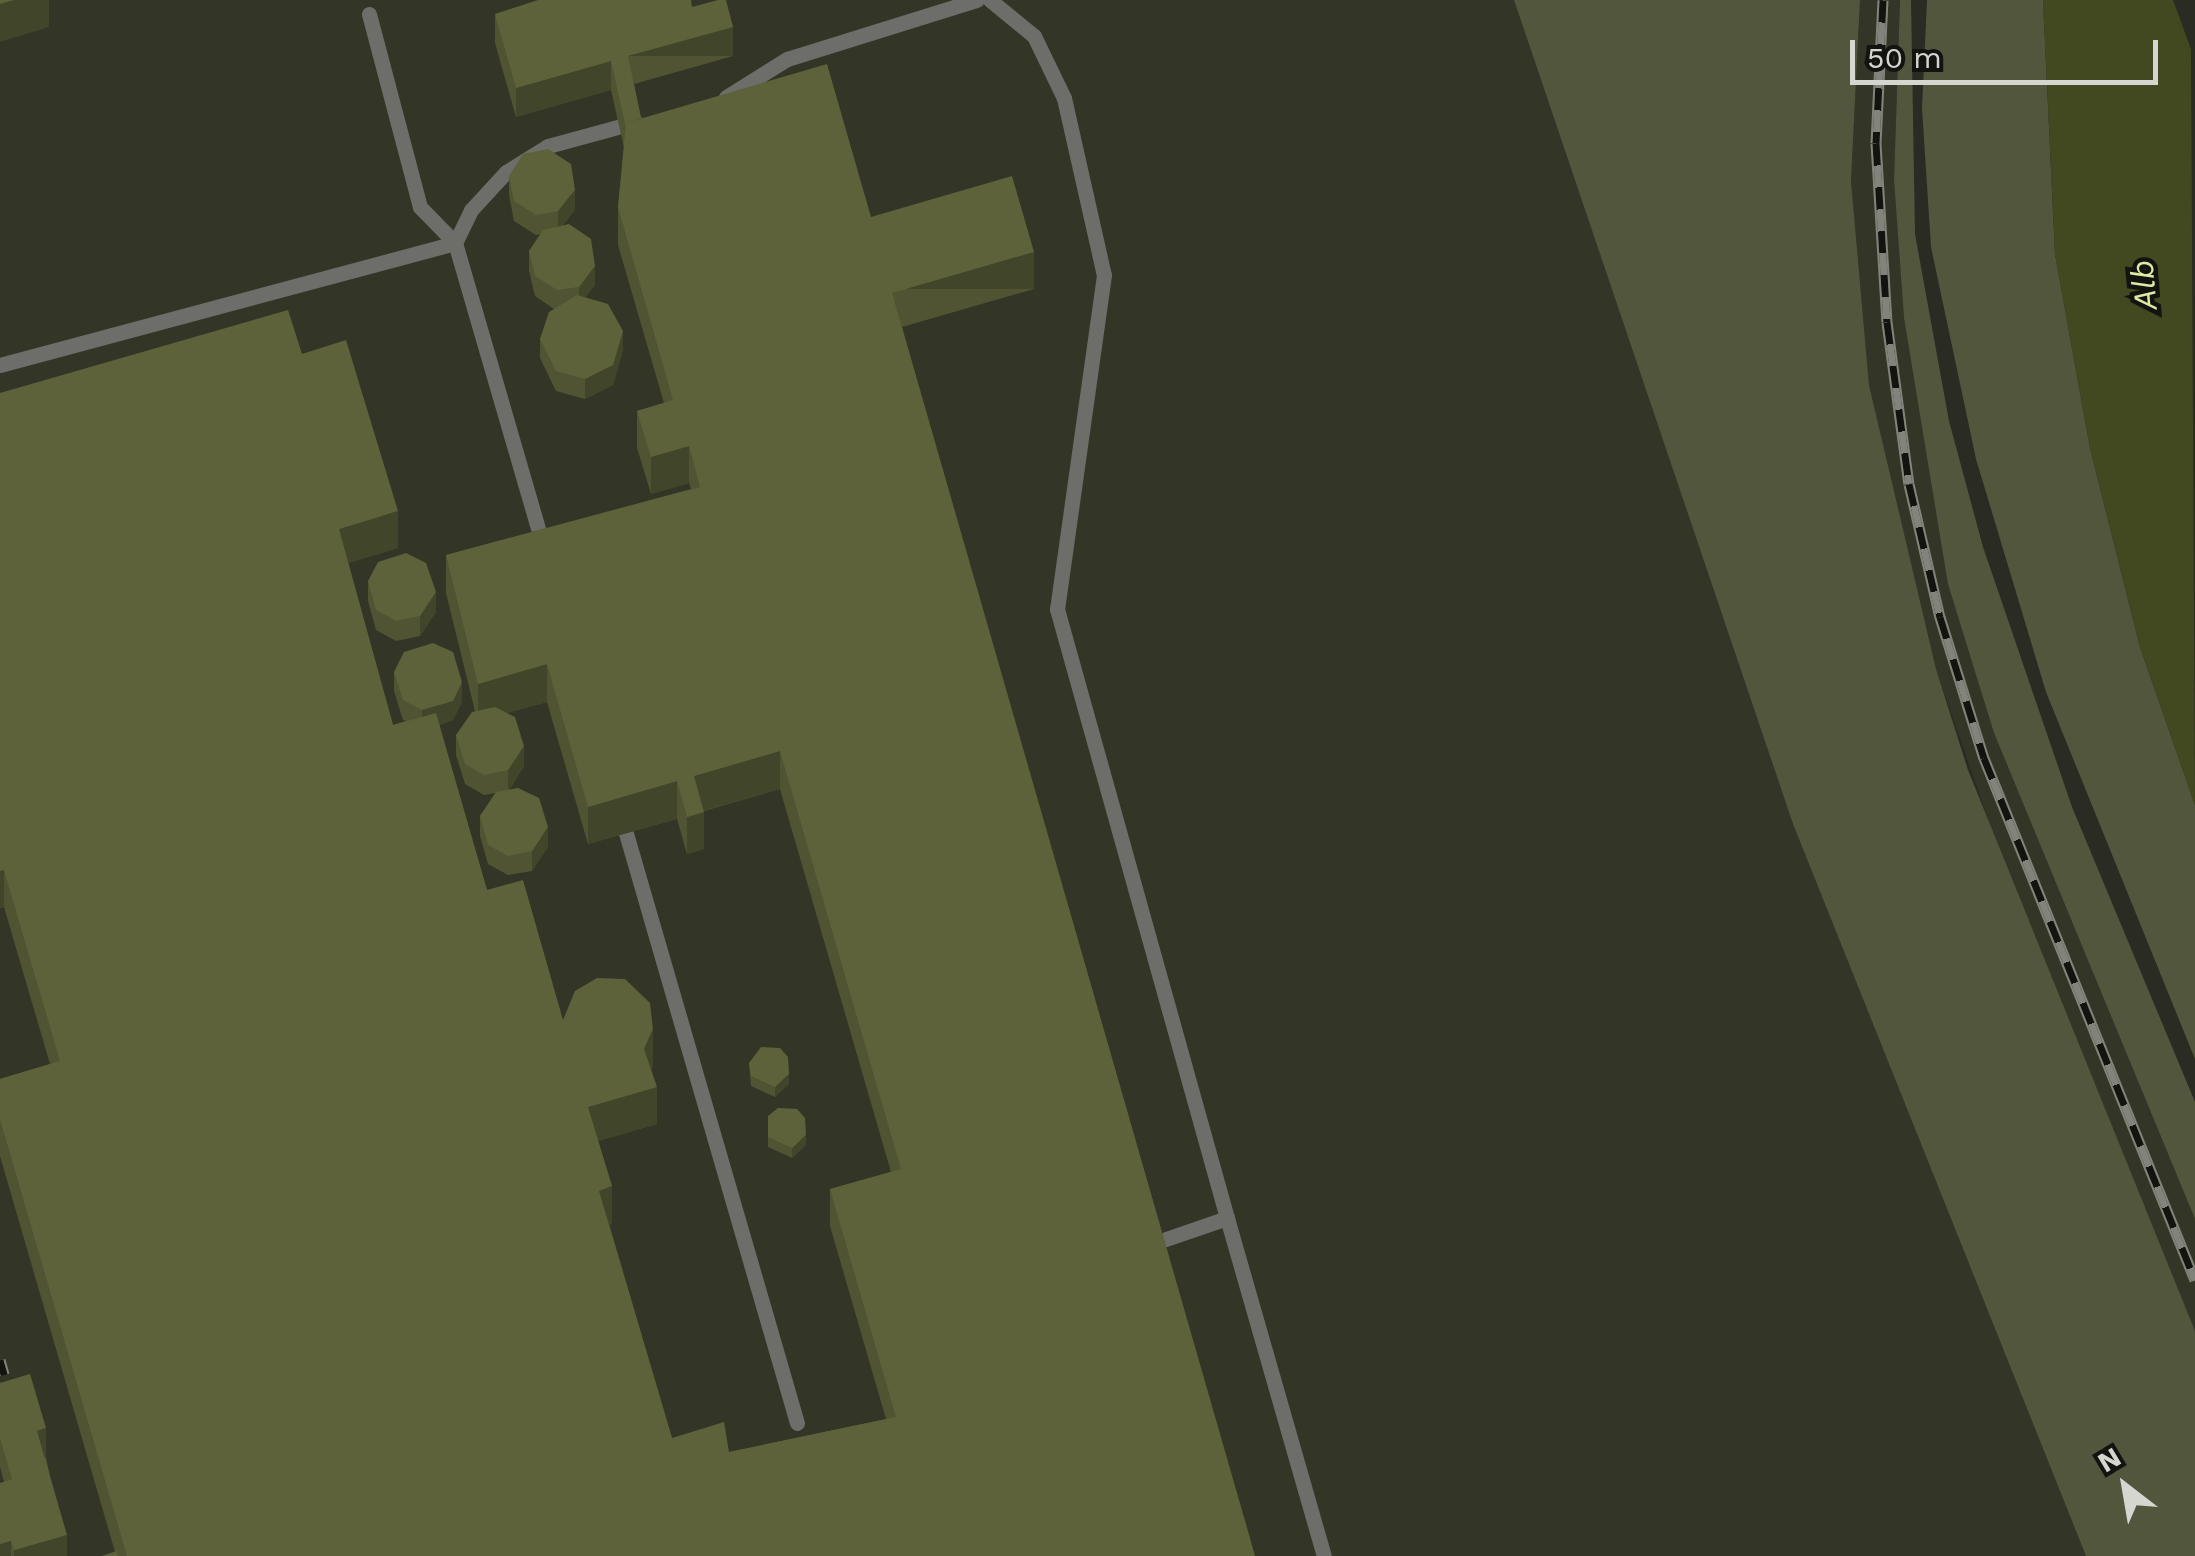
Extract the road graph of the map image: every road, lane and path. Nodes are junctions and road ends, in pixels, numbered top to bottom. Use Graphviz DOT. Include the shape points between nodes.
graph roads {
  1 [pos="976,0"];
  2 [pos="990,0"];
  3 [pos="369,14"];
  4 [pos="716,100"];
  5 [pos="660,115"];
  6 [pos="455,242"];
  7 [pos="0,365"];
  8 [pos="549,566"];
  9 [pos="615,795"];
  10 [pos="1227,1218"];
  11 [pos="1163,1240"];
  12 [pos="797,1423"];
  13 [pos="1324,1556"];
  1 -- 4 [label="lane" via="787,59"];
  2 -- 10 [label="lane" via="1034,36 1064,98 1104,276 1057,609"];
  3 -- 6 [label="lane" via="420,207"];
  5 -- 6 [label="lane" via="534,155 506,172 471,210"];
  6 -- 7 [label="lane"];
  6 -- 8 [label="lane"];
  9 -- 12 [label="lane"];
  10 -- 11 [label="lane"];
  10 -- 13 [label="lane"];
}
